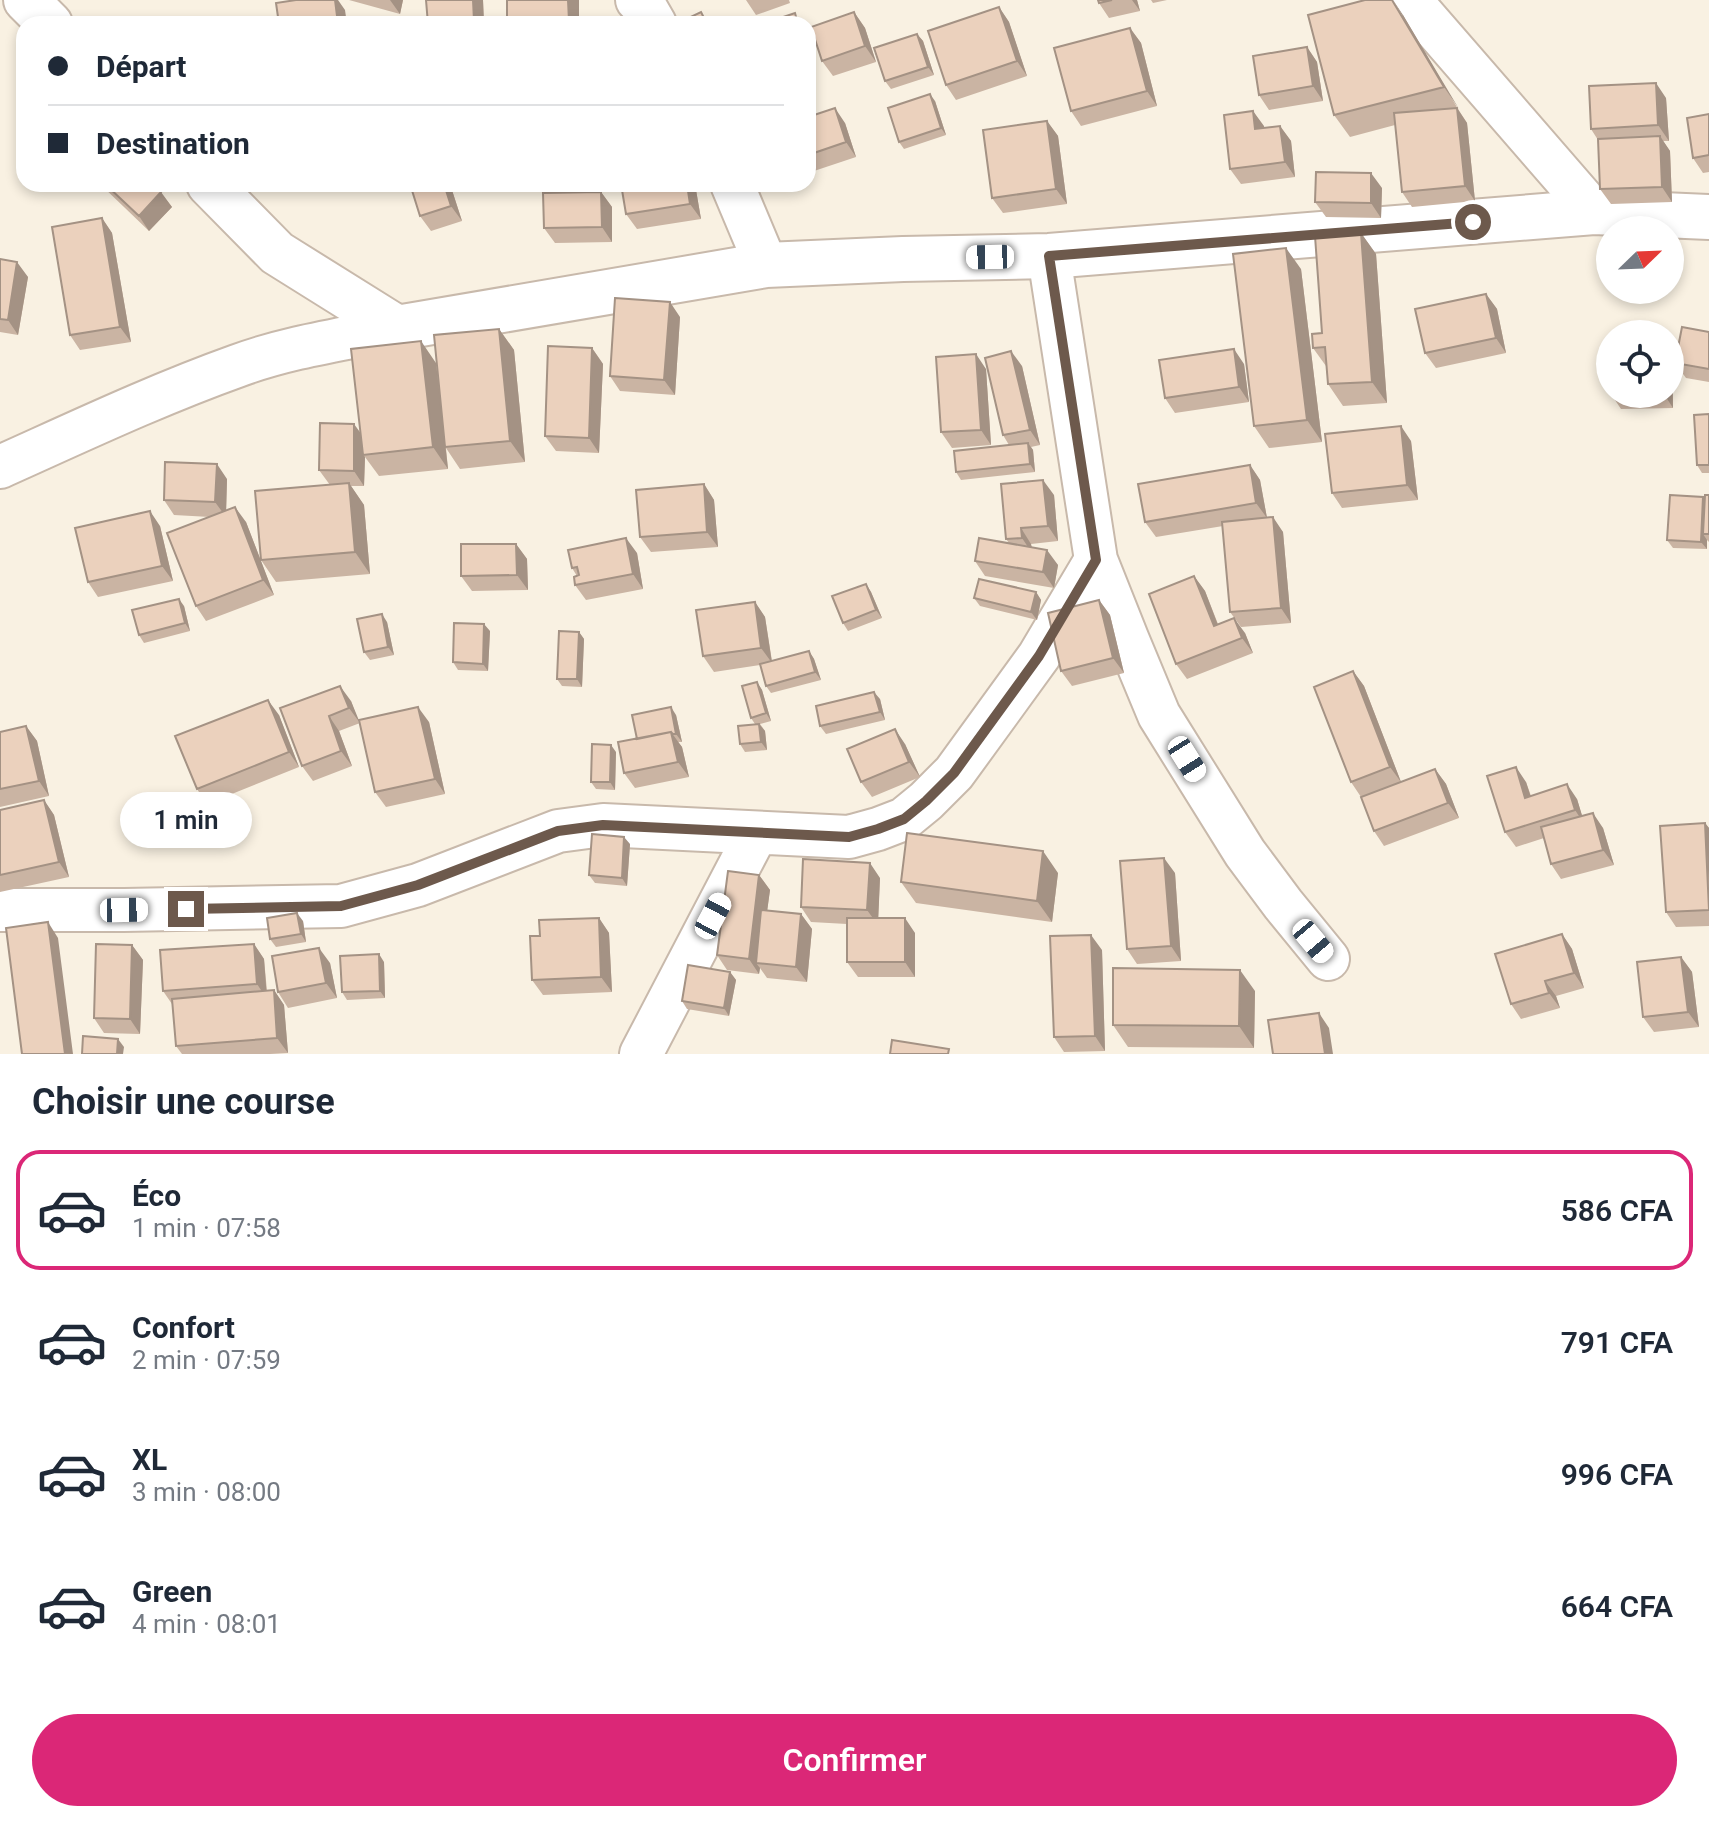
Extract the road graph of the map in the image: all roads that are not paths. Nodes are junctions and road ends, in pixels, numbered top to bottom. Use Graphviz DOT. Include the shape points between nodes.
graph roads {
  1 [pos="26,0"];
  2 [pos="637,0"];
  3 [pos="1410,0"];
  4 [pos="42,16"];
  5 [pos="650,16"];
  6 [pos="217,192"];
  7 [pos="735,192"];
  8 [pos="1594,212"];
  9 [pos="1709,217"];
  10 [pos="1049,256"];
  11 [pos="766,265"];
  12 [pos="397,328"];
  13 [pos="0,467"];
  14 [pos="1096,560"];
  15 [pos="756,834"];
  16 [pos="0,910"];
  17 [pos="1328,959"];
  18 [pos="641,1054"];
  1 -- 4 [label="street"];
  2 -- 5 [label="street"];
  3 -- 8 [label="street"];
  6 -- 12 [label="street" via="277,253"];
  7 -- 11 [label="street"];
  8 -- 9 [label="street"];
  8 -- 10 [label="street"];
  10 -- 11 [label="street"];
  10 -- 14 [label="street"];
  11 -- 12 [label="street"];
  12 -- 13 [label="street" via="238,366"];
  14 -- 15 [label="street" via="999,713 954,773 904,819 849,837"];
  14 -- 17 [label="street" via="1159,715 1245,853"];
  15 -- 16 [label="street" via="603,825 558,831 418,885 341,906"];
  15 -- 18 [label="street"];
}
